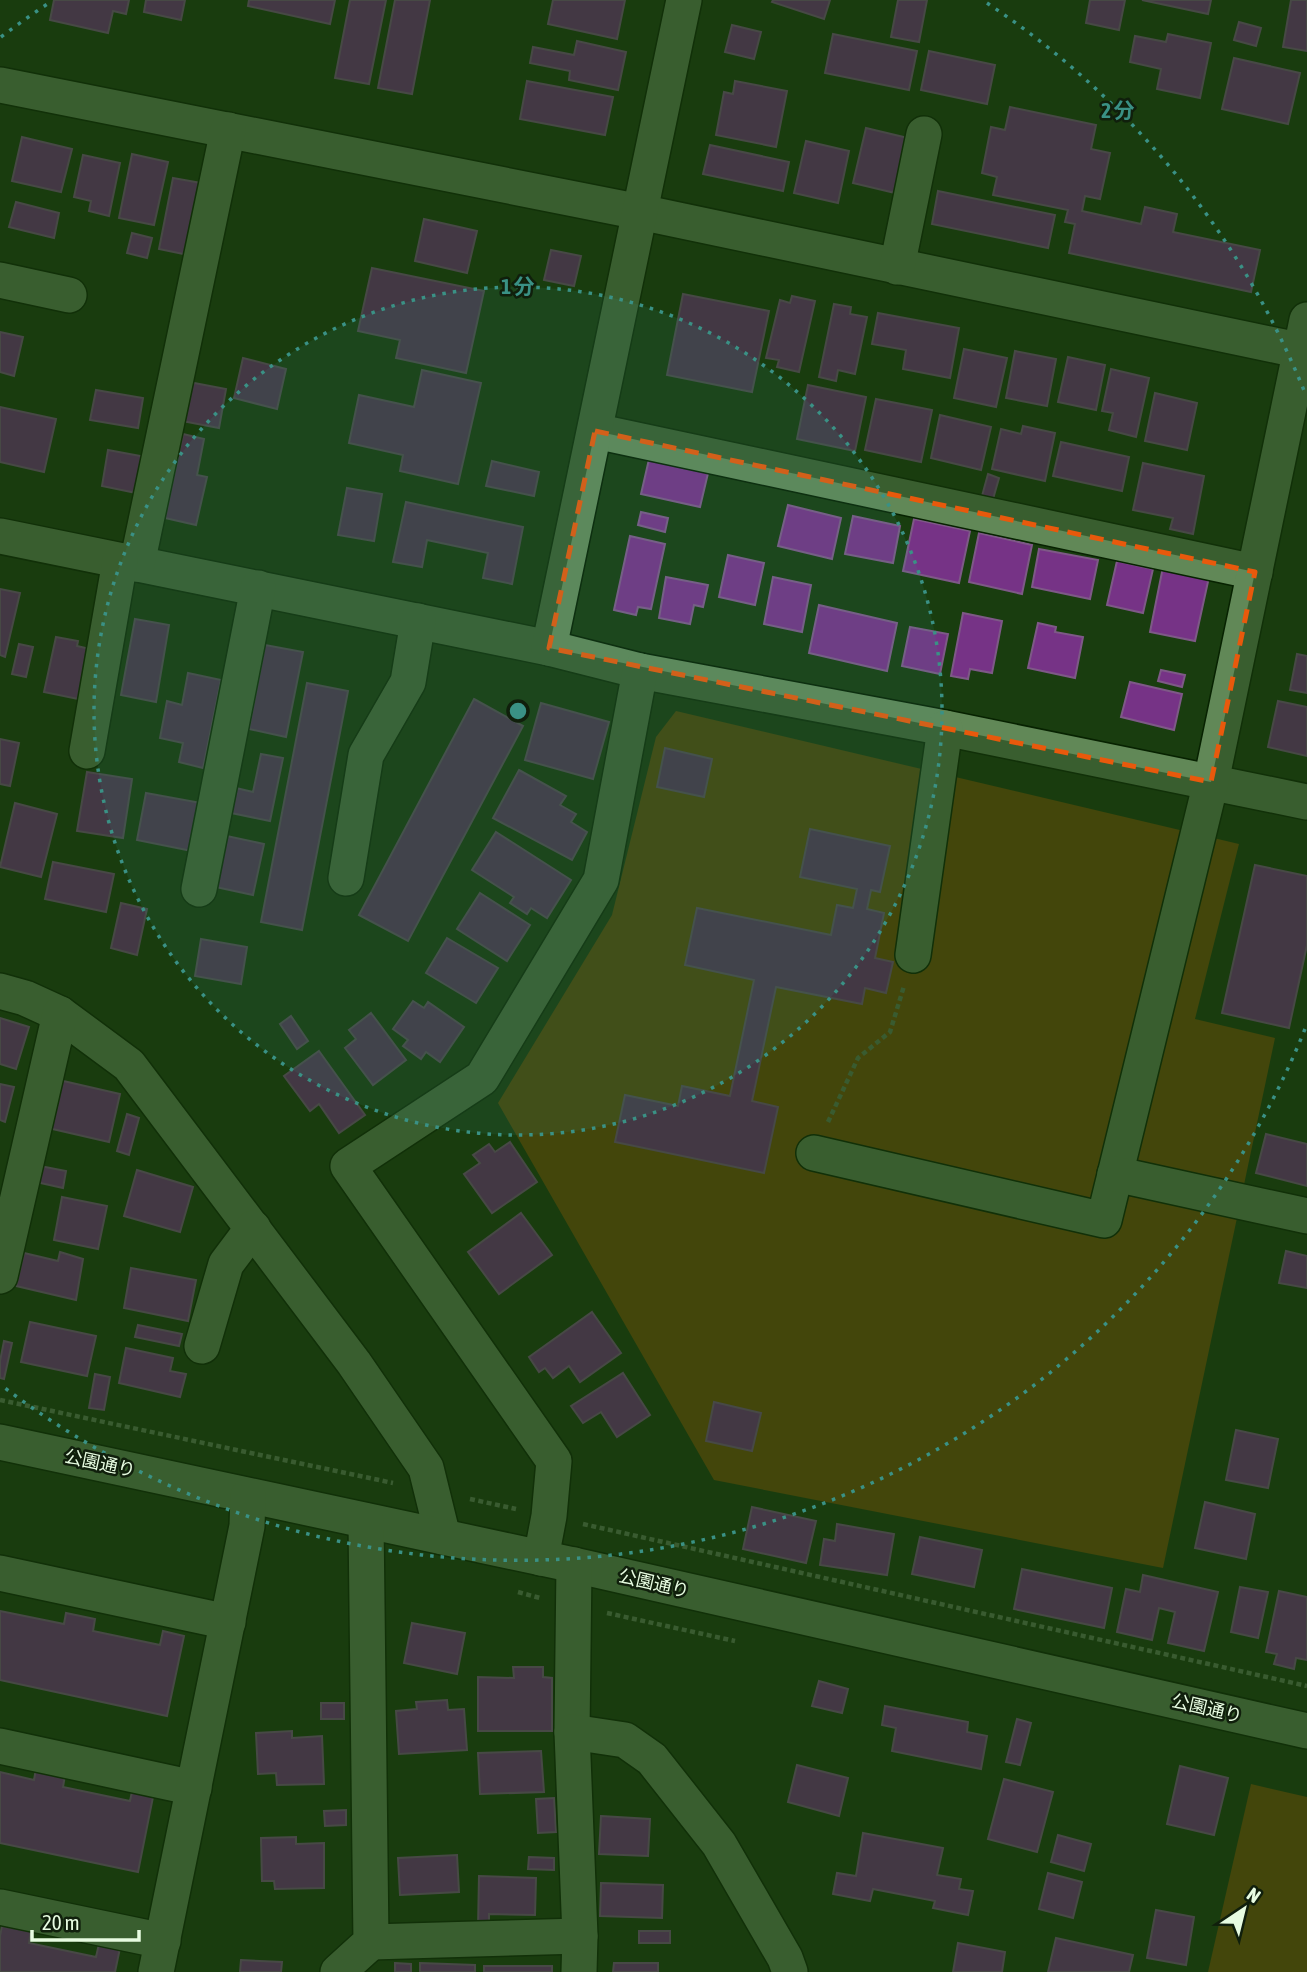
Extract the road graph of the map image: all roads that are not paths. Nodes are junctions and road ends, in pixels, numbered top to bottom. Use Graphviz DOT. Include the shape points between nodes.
graph roads {
  1 [pos="684,0"];
  2 [pos="0,85"];
  3 [pos="228,130"];
  4 [pos="923,134"];
  5 [pos="640,212"];
  6 [pos="897,267"];
  7 [pos="0,280"];
  8 [pos="69,296"];
  9 [pos="1305,341"];
  10 [pos="595,431"];
  11 [pos="0,536"];
  12 [pos="129,562"];
  13 [pos="1255,572"];
  14 [pos="258,588"];
  15 [pos="418,621"];
  16 [pos="549,648"];
  17 [pos="640,671"];
  18 [pos="945,728"];
  19 [pos="87,751"];
  20 [pos="1211,782"];
  21 [pos="1307,802"];
  22 [pos="346,878"];
  23 [pos="199,889"];
  24 [pos="913,955"];
  25 [pos="0,992"];
  26 [pos="60,1014"];
  27 [pos="814,1153"];
  28 [pos="1115,1174"];
  29 [pos="1307,1216"];
  30 [pos="253,1228"];
  31 [pos="0,1276"];
  32 [pos="202,1346"];
  33 [pos="0,1441"];
  34 [pos="248,1496"];
  35 [pos="366,1521"];
  36 [pos="443,1537"];
  37 [pos="541,1558"];
  38 [pos="574,1565"];
  39 [pos="0,1573"];
  40 [pos="228,1622"];
  41 [pos="1307,1731"];
  42 [pos="572,1732"];
  43 [pos="0,1746"];
  44 [pos="194,1788"];
  45 [pos="0,1908"];
  46 [pos="580,1936"];
  47 [pos="371,1942"];
  48 [pos="160,1956"];
  49 [pos="338,1972"];
  50 [pos="579,1972"];
  51 [pos="790,1972"];
  1 -- 5 [label="street"];
  2 -- 3 [label="street"];
  3 -- 5 [label="street"];
  3 -- 12 [label="street"];
  4 -- 6 [label="street"];
  5 -- 6 [label="street"];
  5 -- 10 [label="street"];
  6 -- 9 [label="street"];
  7 -- 8 [label="street"];
  9 -- 13 [label="street"];
  10 -- 13 [label="street"];
  10 -- 16 [label="street"];
  11 -- 12 [label="street"];
  12 -- 14 [label="street"];
  12 -- 19 [label="street"];
  13 -- 20 [label="street"];
  14 -- 15 [label="street"];
  14 -- 23 [label="street"];
  15 -- 16 [label="street"];
  15 -- 22 [label="street" via="408,682 366,755"];
  16 -- 17 [label="street"];
  17 -- 18 [label="street"];
  17 -- 37 [label="street" via="601,880 482,1078 348,1166 554,1461"];
  18 -- 20 [label="street"];
  18 -- 24 [label="street"];
  20 -- 21 [label="street"];
  20 -- 28 [label="street"];
  25 -- 26 [label="street"];
  26 -- 30 [label="street" via="129,1065"];
  26 -- 31 [label="street"];
  27 -- 28 [label="street" via="1104,1220"];
  28 -- 29 [label="street"];
  30 -- 32 [label="street" via="226,1264"];
  30 -- 36 [label="street" via="426,1468"];
  33 -- 34 [label="street, 公園通り"];
  34 -- 35 [label="street, 公園通り"];
  34 -- 40 [label="street" via="247,1526"];
  35 -- 36 [label="street, 公園通り"];
  35 -- 47 [label="street"];
  36 -- 37 [label="street, 公園通り"];
  37 -- 38 [label="street, 公園通り"];
  38 -- 41 [label="street, 公園通り"];
  38 -- 42 [label="street"];
  39 -- 40 [label="street"];
  40 -- 44 [label="street"];
  42 -- 46 [label="street"];
  42 -- 51 [label="street" via="625,1740 652,1759 719,1844"];
  43 -- 44 [label="street"];
  44 -- 48 [label="street"];
  45 -- 48 [label="street"];
  46 -- 47 [label="street"];
  46 -- 50 [label="street"];
  47 -- 49 [label="street"];
}
